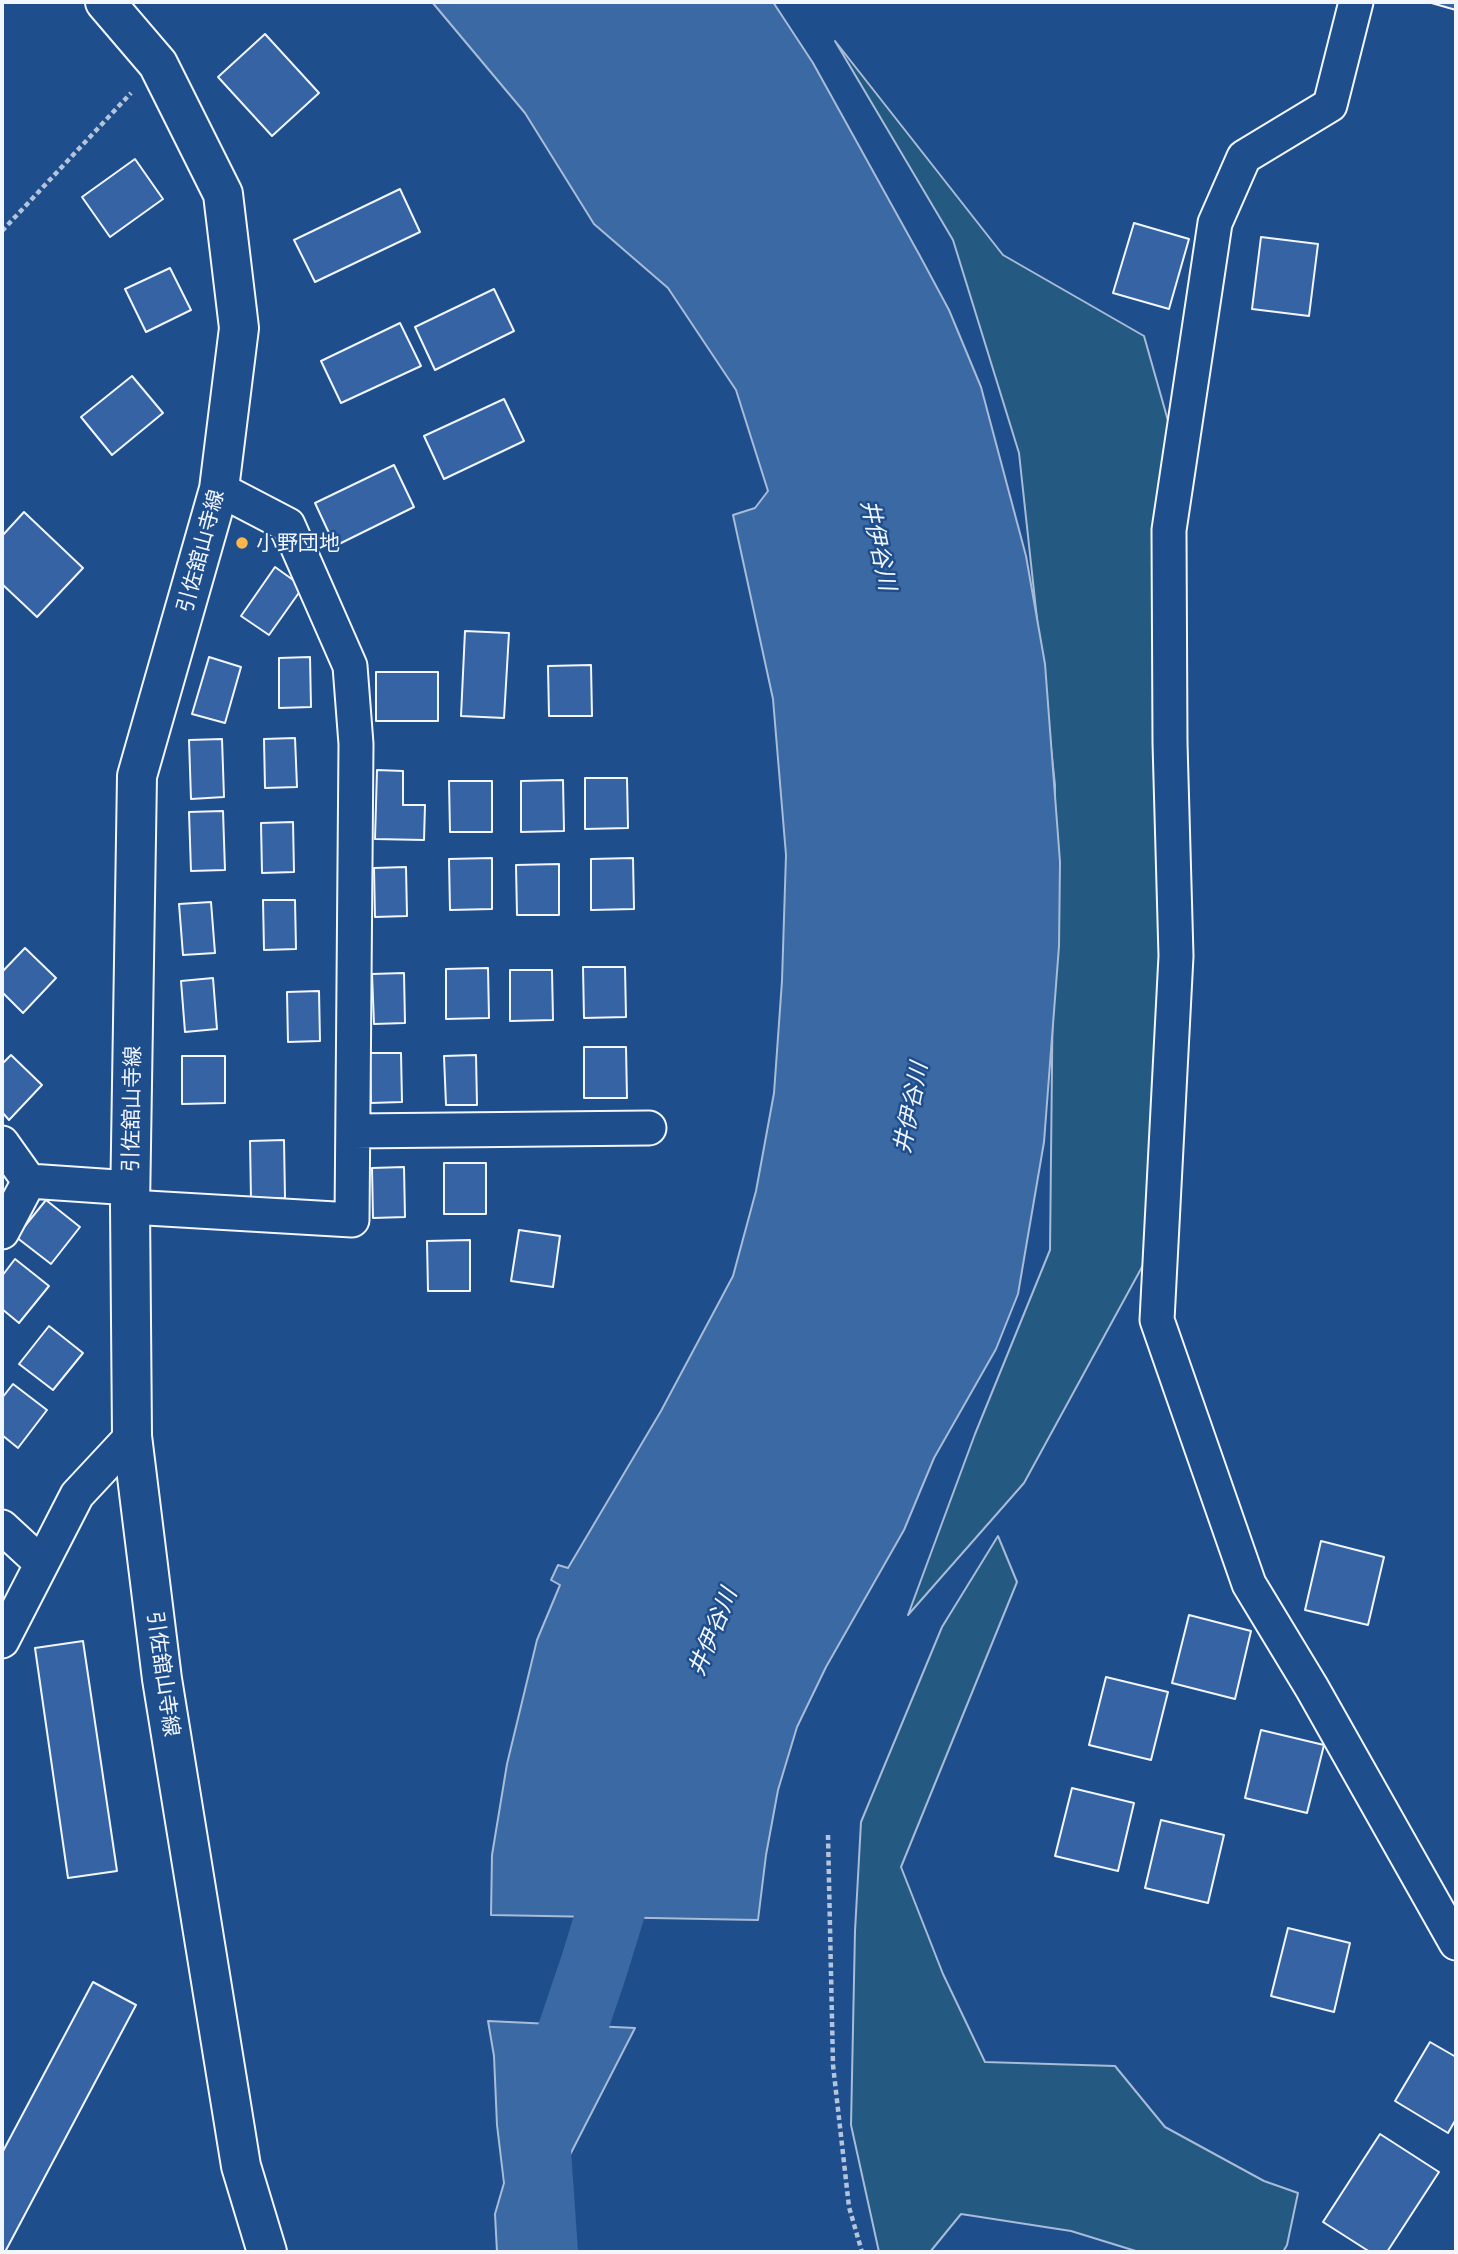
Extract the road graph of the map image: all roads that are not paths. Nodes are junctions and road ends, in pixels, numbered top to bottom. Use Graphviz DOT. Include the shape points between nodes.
graph roads {
  1 [pos="106,2"];
  2 [pos="1356,2"];
  3 [pos="219,489"];
  4 [pos="649,1128"];
  5 [pos="354,1131"];
  6 [pos="2,1143"];
  7 [pos="29,1181"];
  8 [pos="131,1197"];
  9 [pos="2,1232"];
  10 [pos="132,1436"];
  11 [pos="2,1527"];
  12 [pos="41,1563"];
  13 [pos="2,1641"];
  14 [pos="1456,1943"];
  15 [pos="267,2252"];
  1 -- 3 [label="main road, 引佐舘山寺線" via="158,64 223,194 239,328"];
  2 -- 14 [label="street" via="1330,106 1244,157 1214,223 1169,530 1176,956 1157,1320 1249,1584"];
  3 -- 5 [label="street" via="288,525 350,666 356,744"];
  3 -- 8 [label="main road, 引佐舘山寺線" via="137,776"];
  4 -- 5 [label="street"];
  5 -- 8 [label="street" via="352,1220"];
  6 -- 7 [label="street"];
  7 -- 8 [label="street"];
  7 -- 9 [label="street"];
  8 -- 10 [label="main road, 引佐舘山寺線"];
  10 -- 12 [label="street" via="77,1494"];
  10 -- 15 [label="main road, 引佐舘山寺線" via="162,1679 241,2166"];
  11 -- 12 [label="street"];
  12 -- 13 [label="street"];
}
